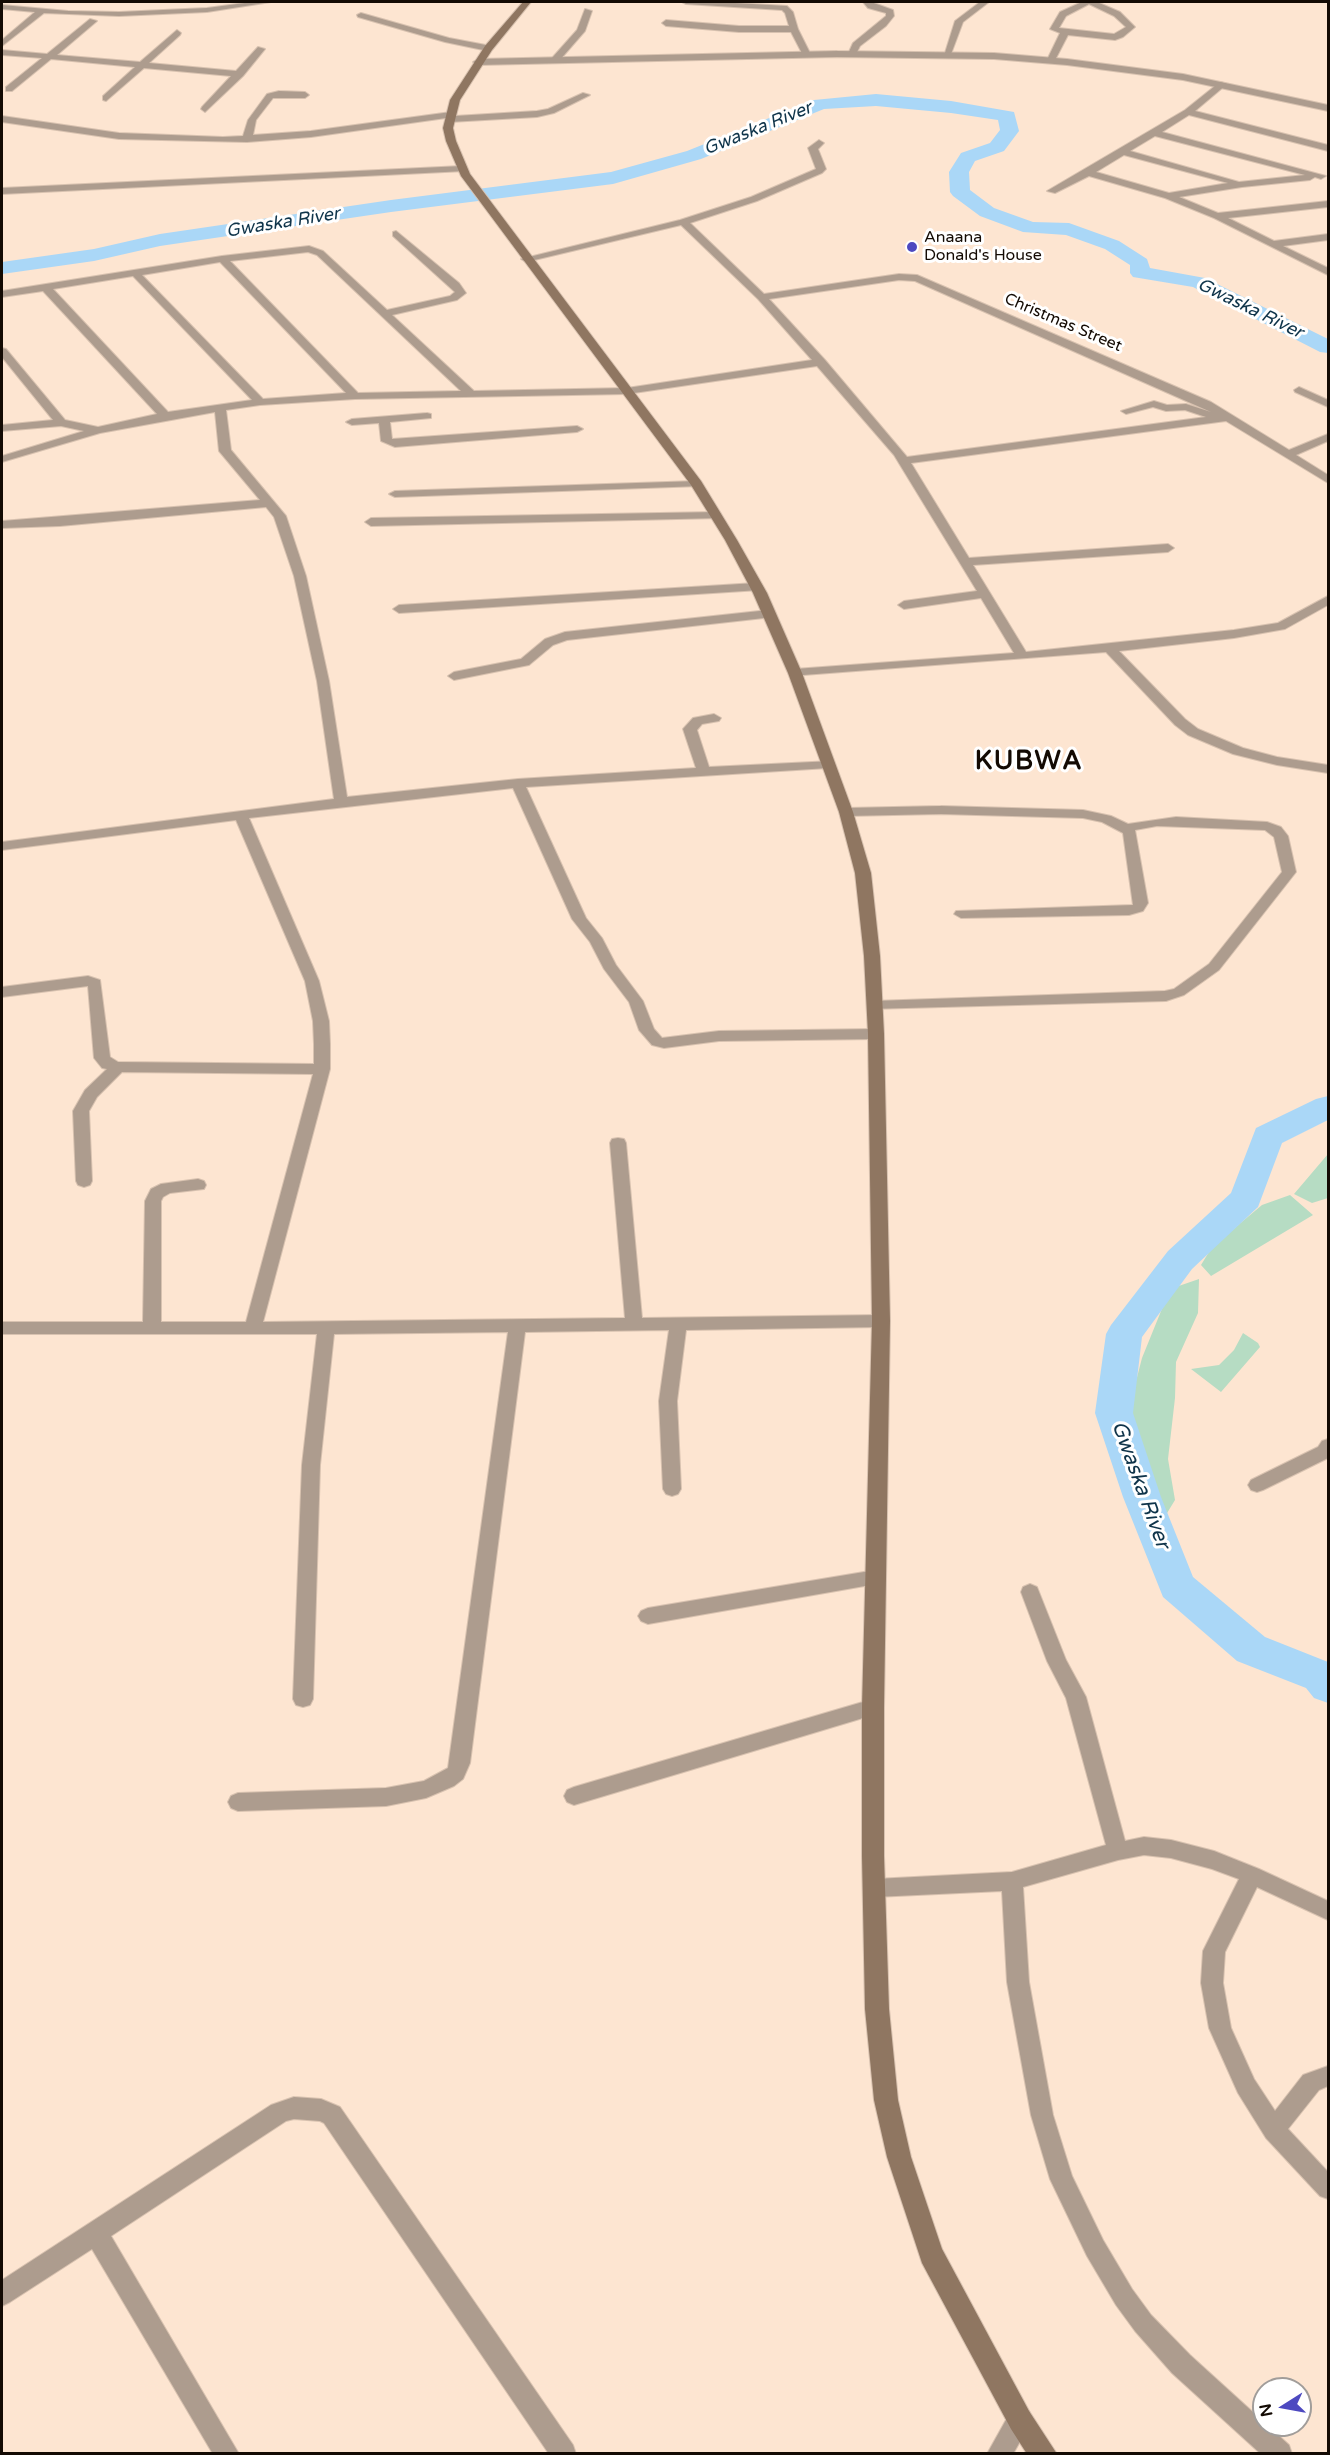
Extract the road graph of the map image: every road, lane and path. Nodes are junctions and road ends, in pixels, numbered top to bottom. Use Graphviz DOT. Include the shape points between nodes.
graph roads {
  1 [pos="267,2"];
  2 [pos="527,2"];
  3 [pos="686,2"];
  4 [pos="717,2"];
  5 [pos="867,2"];
  6 [pos="985,2"];
  7 [pos="1089,2"];
  8 [pos="2,7"];
  9 [pos="43,10"];
  10 [pos="588,11"];
  11 [pos="361,15"];
  12 [pos="93,21"];
  13 [pos="666,23"];
  14 [pos="794,29"];
  15 [pos="2,30"];
  16 [pos="18,31"];
  17 [pos="1065,32"];
  18 [pos="177,33"];
  19 [pos="2,44"];
  20 [pos="488,48"];
  21 [pos="261,49"];
  22 [pos="2,52"];
  23 [pos="852,54"];
  24 [pos="947,54"];
  25 [pos="807,55"];
  26 [pos="48,57"];
  27 [pos="555,60"];
  28 [pos="1050,60"];
  29 [pos="478,62"];
  30 [pos="144,65"];
  31 [pos="240,74"];
  32 [pos="1223,84"];
  33 [pos="9,89"];
  34 [pos="305,95"];
  35 [pos="586,95"];
  36 [pos="106,98"];
  37 [pos="1329,108"];
  38 [pos="205,109"];
  39 [pos="1188,112"];
  40 [pos="451,117"];
  41 [pos="2,119"];
  42 [pos="1155,133"];
  43 [pos="247,139"];
  44 [pos="819,143"];
  45 [pos="1329,148"];
  46 [pos="1122,152"];
  47 [pos="462,169"];
  48 [pos="1088,172"];
  49 [pos="1325,175"];
  50 [pos="1242,184"];
  51 [pos="2,191"];
  52 [pos="1052,191"];
  53 [pos="1168,196"];
  54 [pos="1329,204"];
  55 [pos="1217,216"];
  56 [pos="683,222"];
  57 [pos="396,234"];
  58 [pos="1329,237"];
  59 [pos="1272,244"];
  60 [pos="222,259"];
  61 [pos="526,259"];
  62 [pos="1327,270"];
  63 [pos="135,273"];
  64 [pos="46,288"];
  65 [pos="2,294"];
  66 [pos="762,297"];
  67 [pos="386,313"];
  68 [pos="2,351"];
  69 [pos="821,362"];
  70 [pos="1299,390"];
  71 [pos="627,391"];
  72 [pos="471,394"];
  73 [pos="423,395"];
  74 [pos="355,396"];
  75 [pos="260,402"];
  76 [pos="1329,404"];
  77 [pos="220,407"];
  78 [pos="1126,411"];
  79 [pos="165,416"];
  80 [pos="1225,417"];
  81 [pos="384,419"];
  82 [pos="352,422"];
  83 [pos="61,423"];
  84 [pos="2,428"];
  85 [pos="429,429"];
  86 [pos="577,429"];
  87 [pos="98,430"];
  88 [pos="1329,437"];
  89 [pos="1290,454"];
  90 [pos="2,459"];
  91 [pos="904,461"];
  92 [pos="1329,480"];
  93 [pos="697,484"];
  94 [pos="395,494"];
  95 [pos="267,503"];
  96 [pos="717,516"];
  97 [pos="371,522"];
  98 [pos="2,525"];
  99 [pos="1168,548"];
  100 [pos="965,562"];
  101 [pos="756,587"];
  102 [pos="984,594"];
  103 [pos="1329,600"];
  104 [pos="904,606"];
  105 [pos="399,609"];
  106 [pos="769,614"];
  107 [pos="1110,649"];
  108 [pos="1022,656"];
  109 [pos="795,673"];
  110 [pos="454,676"];
  111 [pos="714,718"];
  112 [pos="828,764"];
  113 [pos="1329,769"];
  114 [pos="704,772"];
  115 [pos="518,783"];
  116 [pos="340,802"];
  117 [pos="846,812"];
  118 [pos="240,814"];
  119 [pos="1127,828"];
  120 [pos="2,846"];
  121 [pos="961,914"];
  122 [pos="2,992"];
  123 [pos="874,1006"];
  124 [pos="876,1034"];
  125 [pos="118,1067"];
  126 [pos="322,1069"];
  127 [pos="618,1143"];
  128 [pos="84,1181"];
  129 [pos="198,1185"];
  130 [pos="881,1321"];
  131 [pos="634,1324"];
  132 [pos="678,1325"];
  133 [pos="517,1326"];
  134 [pos="2,1328"];
  135 [pos="152,1328"];
  136 [pos="253,1328"];
  137 [pos="326,1328"];
  138 [pos="1329,1446"];
  139 [pos="1257,1485"];
  140 [pos="672,1489"];
  141 [pos="876,1577"];
  142 [pos="1030,1592"];
  143 [pos="648,1616"];
  144 [pos="303,1699"];
  145 [pos="873,1707"];
  146 [pos="574,1796"];
  147 [pos="238,1802"];
  148 [pos="1118,1851"];
  149 [pos="1252,1875"];
  150 [pos="1012,1881"];
  151 [pos="875,1888"];
  152 [pos="1329,1911"];
  153 [pos="1329,2076"];
  154 [pos="1274,2130"];
  155 [pos="1329,2188"];
  156 [pos="95,2232"];
  157 [pos="2,2294"];
  158 [pos="1020,2420"];
  159 [pos="227,2454"];
  160 [pos="564,2454"];
  161 [pos="999,2454"];
  162 [pos="1044,2454"];
  163 [pos="1280,2454"];
  1 -- 9 [label="street" via="207,10 119,14"];
  2 -- 20 [label="main road"];
  3 -- 4 [label="street"];
  4 -- 14 [label="street" via="784,8"];
  5 -- 23 [label="street" via="890,12 890,16 856,45"];
  6 -- 24 [label="street" via="959,21"];
  7 -- 17 [label="street" via="1063,14 1054,29"];
  7 -- 17 [label="street" via="1118,14 1131,27 1117,37"];
  8 -- 9 [label="street"];
  9 -- 16 [label="street"];
  10 -- 27 [label="street" via="581,31"];
  11 -- 20 [label="street"];
  12 -- 26 [label="street"];
  13 -- 14 [label="street"];
  14 -- 25 [label="street"];
  15 -- 16 [label="street"];
  16 -- 19 [label="street"];
  17 -- 28 [label="street"];
  18 -- 30 [label="street"];
  20 -- 29 [label="main road"];
  21 -- 31 [label="street"];
  22 -- 26 [label="street"];
  23 -- 24 [label="street"];
  23 -- 25 [label="street"];
  24 -- 28 [label="street"];
  25 -- 27 [label="street"];
  26 -- 30 [label="street"];
  26 -- 33 [label="street"];
  27 -- 29 [label="street"];
  28 -- 32 [label="street"];
  29 -- 40 [label="main road" via="455,100"];
  30 -- 31 [label="street"];
  30 -- 36 [label="street"];
  31 -- 38 [label="street"];
  32 -- 37 [label="street"];
  32 -- 39 [label="street"];
  34 -- 43 [label="street" via="270,96 252,120"];
  35 -- 40 [label="street" via="537,114"];
  39 -- 42 [label="street"];
  39 -- 45 [label="street"];
  40 -- 43 [label="street"];
  40 -- 47 [label="main road" via="448,128"];
  41 -- 43 [label="street" via="153,139"];
  42 -- 46 [label="street"];
  42 -- 49 [label="street"];
  44 -- 56 [label="street" via="813,148 819,171 754,199"];
  46 -- 48 [label="street"];
  46 -- 50 [label="street"];
  47 -- 51 [label="street"];
  47 -- 61 [label="main road"];
  48 -- 52 [label="street"];
  48 -- 53 [label="street"];
  49 -- 50 [label="street"];
  50 -- 53 [label="street"];
  53 -- 55 [label="street"];
  54 -- 55 [label="street"];
  55 -- 59 [label="street"];
  56 -- 61 [label="street"];
  56 -- 66 [label="street"];
  57 -- 67 [label="street" via="461,293"];
  58 -- 59 [label="street"];
  59 -- 62 [label="street"];
  60 -- 63 [label="street"];
  60 -- 67 [label="street" via="315,250"];
  60 -- 74 [label="street"];
  61 -- 71 [label="main road"];
  63 -- 64 [label="street"];
  63 -- 75 [label="street"];
  64 -- 65 [label="street"];
  64 -- 79 [label="street"];
  66 -- 69 [label="street"];
  66 -- 80 [label="street, Christmas Street" via="899,277 917,278 1181,392"];
  67 -- 72 [label="street"];
  68 -- 83 [label="street"];
  69 -- 71 [label="street"];
  69 -- 91 [label="street"];
  70 -- 76 [label="street"];
  71 -- 72 [label="street"];
  71 -- 93 [label="main road"];
  72 -- 73 [label="street"];
  73 -- 74 [label="street"];
  73 -- 85 [label="street"];
  74 -- 75 [label="street"];
  75 -- 77 [label="street"];
  77 -- 79 [label="street"];
  77 -- 95 [label="street" via="225,451"];
  78 -- 80 [label="street" via="1154,404"];
  79 -- 87 [label="street"];
  80 -- 89 [label="street, Christmas Street"];
  80 -- 91 [label="street"];
  81 -- 82 [label="street"];
  81 -- 85 [label="street"];
  81 -- 85 [label="street" via="387,441 395,444"];
  83 -- 84 [label="street"];
  83 -- 87 [label="street"];
  85 -- 86 [label="street"];
  87 -- 90 [label="street"];
  88 -- 89 [label="street"];
  89 -- 92 [label="street, Christmas Street"];
  91 -- 100 [label="street"];
  93 -- 94 [label="street"];
  93 -- 96 [label="main road"];
  95 -- 98 [label="street"];
  95 -- 116 [label="street" via="280,516 300,576 323,681"];
  96 -- 97 [label="street"];
  96 -- 101 [label="main road"];
  99 -- 100 [label="street"];
  100 -- 102 [label="street"];
  101 -- 105 [label="street"];
  101 -- 106 [label="main road"];
  102 -- 104 [label="street"];
  102 -- 108 [label="street"];
  103 -- 107 [label="street" via="1288,623 1268,629"];
  106 -- 109 [label="main road"];
  106 -- 110 [label="street" via="565,636 549,642 525,662"];
  107 -- 108 [label="street"];
  107 -- 113 [label="street" via="1193,732 1238,751"];
  108 -- 109 [label="street"];
  109 -- 112 [label="main road"];
  111 -- 114 [label="street" via="698,721 690,729"];
  112 -- 114 [label="street"];
  112 -- 117 [label="main road"];
  114 -- 115 [label="street"];
  115 -- 116 [label="street"];
  115 -- 124 [label="street" via="579,919 636,1001 646,1030 657,1042 719,1036"];
  116 -- 118 [label="street"];
  117 -- 119 [label="street" via="1083,814"];
  117 -- 123 [label="main road" via="862,873 873,956"];
  118 -- 120 [label="street"];
  118 -- 126 [label="street" via="312,981 321,1021"];
  119 -- 121 [label="street" via="1140,892 1138,908"];
  119 -- 123 [label="street" via="1167,821 1267,826 1281,836 1289,872 1214,967 1179,992 1166,996"];
  122 -- 125 [label="street" via="95,983 102,1058"];
  123 -- 124 [label="main road"];
  124 -- 130 [label="main road"];
  125 -- 126 [label="street"];
  125 -- 128 [label="street" via="91,1094 81,1111"];
  126 -- 136 [label="street"];
  127 -- 131 [label="street"];
  129 -- 135 [label="street" via="167,1188 157,1193 153,1201"];
  130 -- 132 [label="street"];
  130 -- 141 [label="main road"];
  131 -- 132 [label="street"];
  131 -- 133 [label="street"];
  132 -- 140 [label="street" via="668,1401"];
  133 -- 137 [label="street"];
  133 -- 147 [label="street" via="456,1773 426,1789 386,1797"];
  134 -- 135 [label="street"];
  135 -- 136 [label="street"];
  136 -- 137 [label="street"];
  137 -- 144 [label="street" via="311,1465"];
  138 -- 139 [label="street"];
  141 -- 143 [label="street"];
  141 -- 145 [label="main road"];
  142 -- 148 [label="street" via="1076,1697"];
  145 -- 146 [label="street"];
  145 -- 151 [label="main road"];
  148 -- 149 [label="street" via="1144,1846 1171,1849"];
  148 -- 150 [label="street"];
  149 -- 152 [label="street"];
  149 -- 154 [label="street" via="1214,1951 1212,1983 1220,2028 1246,2086"];
  150 -- 151 [label="street"];
  150 -- 163 [label="street" via="1018,1982 1042,2115 1062,2179 1095,2248 1143,2323 1181,2364"];
  151 -- 158 [label="main road" via="877,2009 886,2100 899,2157 931,2254"];
  153 -- 154 [label="street" via="1311,2082"];
  154 -- 155 [label="street"];
  156 -- 157 [label="street"];
  156 -- 159 [label="street"];
  156 -- 160 [label="street" via="279,2113 294,2108 332,2115"];
  158 -- 161 [label="street"];
  158 -- 162 [label="main road"];
}
